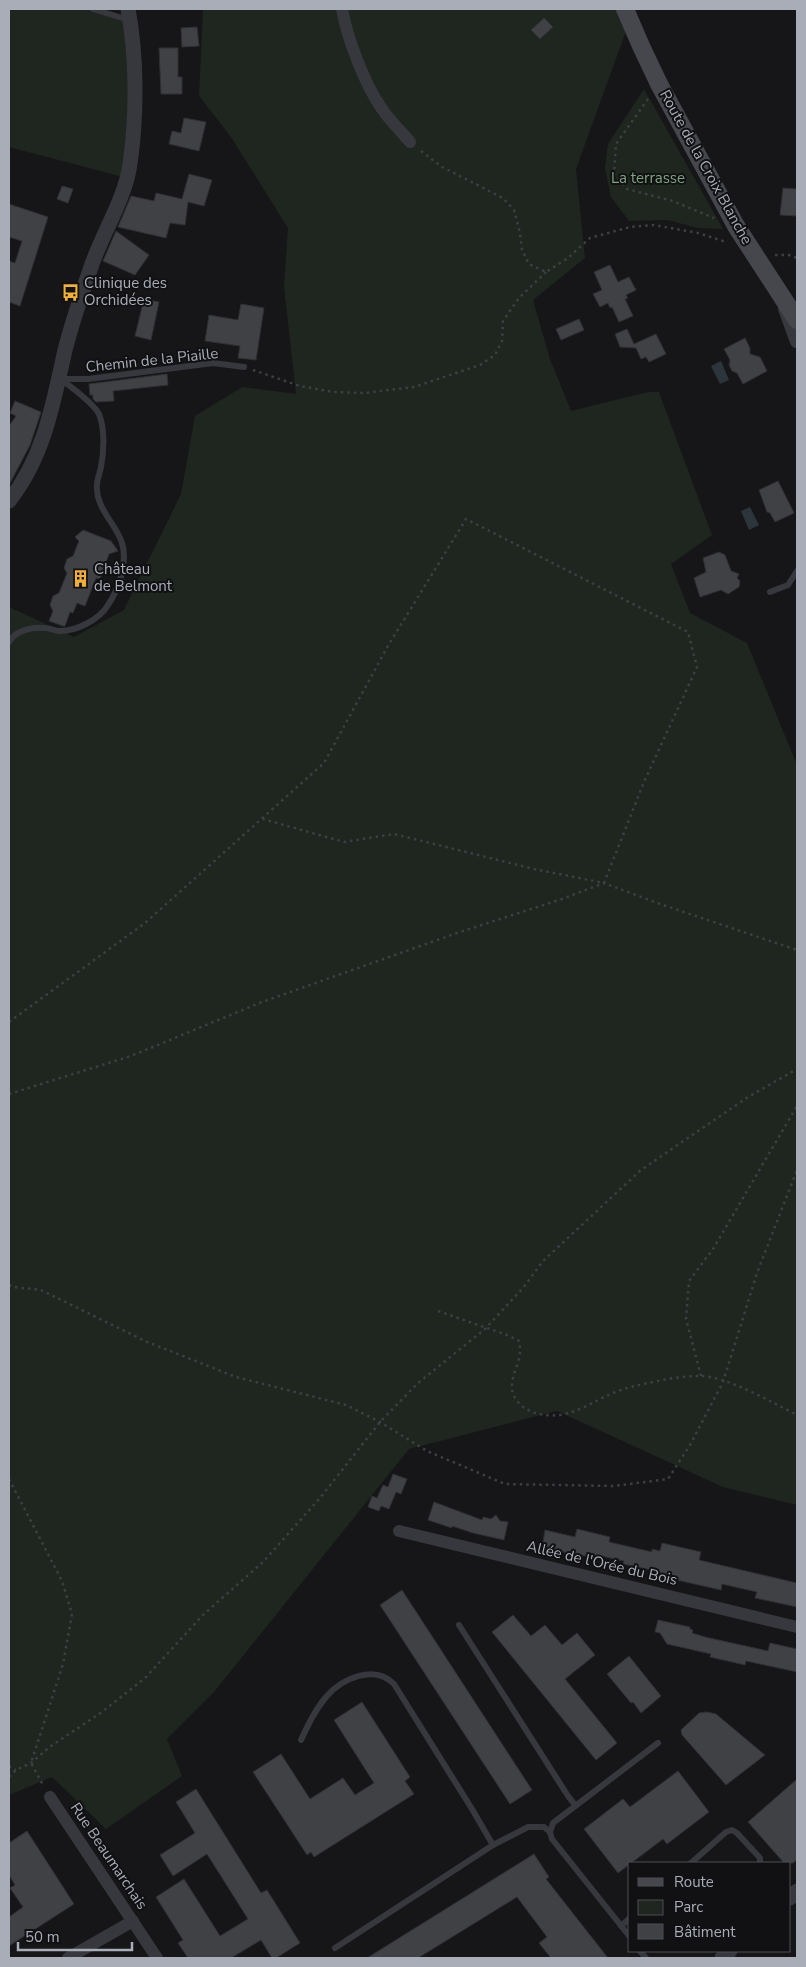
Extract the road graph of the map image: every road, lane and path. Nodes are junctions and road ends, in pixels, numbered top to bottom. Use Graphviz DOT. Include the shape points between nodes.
graph roads {
  1 [pos="93,9"];
  2 [pos="342,9"];
  3 [pos="625,9"];
  4 [pos="129,15"];
  5 [pos="660,84"];
  6 [pos="410,142"];
  7 [pos="736,226"];
  8 [pos="726,242"];
  9 [pos="546,272"];
  10 [pos="778,291"];
  11 [pos="797,320"];
  12 [pos="797,342"];
  13 [pos="244,367"];
  14 [pos="60,379"];
  15 [pos="9,501"];
  16 [pos="797,571"];
  17 [pos="770,592"];
  18 [pos="9,642"];
  19 [pos="263,819"];
  20 [pos="604,883"];
  21 [pos="797,950"];
  22 [pos="9,1022"];
  23 [pos="797,1069"];
  24 [pos="9,1094"];
  25 [pos="797,1106"];
  26 [pos="797,1170"];
  27 [pos="9,1285"];
  28 [pos="438,1310"];
  29 [pos="485,1328"];
  30 [pos="701,1376"];
  31 [pos="723,1382"];
  32 [pos="797,1415"];
  33 [pos="380,1422"];
  34 [pos="9,1479"];
  35 [pos="399,1531"];
  36 [pos="459,1625"];
  37 [pos="797,1627"];
  38 [pos="301,1740"];
  39 [pos="658,1743"];
  40 [pos="31,1763"];
  41 [pos="9,1766"];
  42 [pos="16,1770"];
  43 [pos="9,1777"];
  44 [pos="50,1797"];
  45 [pos="576,1805"];
  46 [pos="550,1832"];
  47 [pos="492,1844"];
  48 [pos="692,1862"];
  49 [pos="760,1862"];
  50 [pos="628,1920"];
  51 [pos="133,1921"];
  52 [pos="621,1926"];
  53 [pos="628,1935"];
  54 [pos="335,1948"];
  55 [pos="68,1958"];
  56 [pos="157,1958"];
  1 -- 4 [label="lane"];
  2 -- 6 [label="street" via="360,67 382,108"];
  3 -- 5 [label="main road, Route de la Croix Blanche"];
  4 -- 14 [label="street" via="134,108 127,178 76,309"];
  5 -- 7 [label="main road, Route de la Croix Blanche"];
  5 -- 7 [label="path" via="616,144 614,173 627,189 673,201"];
  6 -- 9 [label="path" via="442,167 503,198 514,210 522,250 529,264"];
  7 -- 10 [label="main road, Route de la Croix Blanche"];
  8 -- 9 [label="path" via="698,233 654,226 630,227 590,238"];
  9 -- 13 [label="path" via="519,298 503,321 502,340 495,355 480,365 414,387 364,393 333,392 300,386"];
  10 -- 11 [label="main road, Route de la Croix Blanche"];
  10 -- 12 [label="street"];
  13 -- 14 [label="lane, Chemin de la Piaille" via="213,363 88,379"];
  14 -- 15 [label="street" via="40,445"];
  14 -- 18 [label="lane" via="73,387 98,413 103,438 96,486 100,503 122,542 124,556 119,581 108,606 85,626 60,631 28,628 12,636"];
  16 -- 17 [label="lane" via="788,585"];
  19 -- 20 [label="path" via="344,842 394,834"];
  19 -- 20 [label="path" via="324,763 388,644 466,519 688,632 697,667 644,782"];
  19 -- 22 [label="path" via="145,923"];
  20 -- 21 [label="path"];
  20 -- 24 [label="path" via="271,998 131,1056"];
  23 -- 29 [label="path" via="748,1097 641,1170 543,1260 523,1288"];
  25 -- 30 [label="path" via="713,1249 689,1281 686,1319"];
  26 -- 31 [label="path" via="757,1273"];
  27 -- 33 [label="path" via="41,1290 145,1341 236,1377 346,1405"];
  28 -- 29 [label="path"];
  29 -- 30 [label="path" via="519,1341 520,1352 511,1385 513,1395 528,1411 538,1414 571,1413 631,1387"];
  29 -- 33 [label="path" via="418,1383"];
  30 -- 31 [label="path"];
  31 -- 32 [label="path"];
  31 -- 33 [label="path" via="668,1479 632,1484 505,1484 427,1451"];
  33 -- 40 [label="path" via="320,1498 263,1562 204,1614 145,1678"];
  34 -- 40 [label="path" via="62,1581 72,1614 63,1664"];
  35 -- 37 [label="street, Allée de l'Orée du Bois"];
  36 -- 45 [label="lane"];
  38 -- 47 [label="lane" via="327,1695 342,1684 370,1673 389,1679"];
  39 -- 45 [label="lane"];
  40 -- 42 [label="path"];
  40 -- 44 [label="path"];
  41 -- 42 [label="path"];
  42 -- 43 [label="path"];
  44 -- 51 [label="street, Rue Beaumarchais"];
  45 -- 46 [label="lane" via="553,1823"];
  46 -- 47 [label="lane" via="544,1828 528,1827"];
  46 -- 52 [label="lane" via="552,1839"];
  47 -- 54 [label="lane"];
  48 -- 49 [label="lane" via="732,1830 760,1858"];
  50 -- 52 [label="lane"];
  51 -- 55 [label="street"];
  51 -- 56 [label="street, Rue Beaumarchais"];
  52 -- 53 [label="lane"];
}
